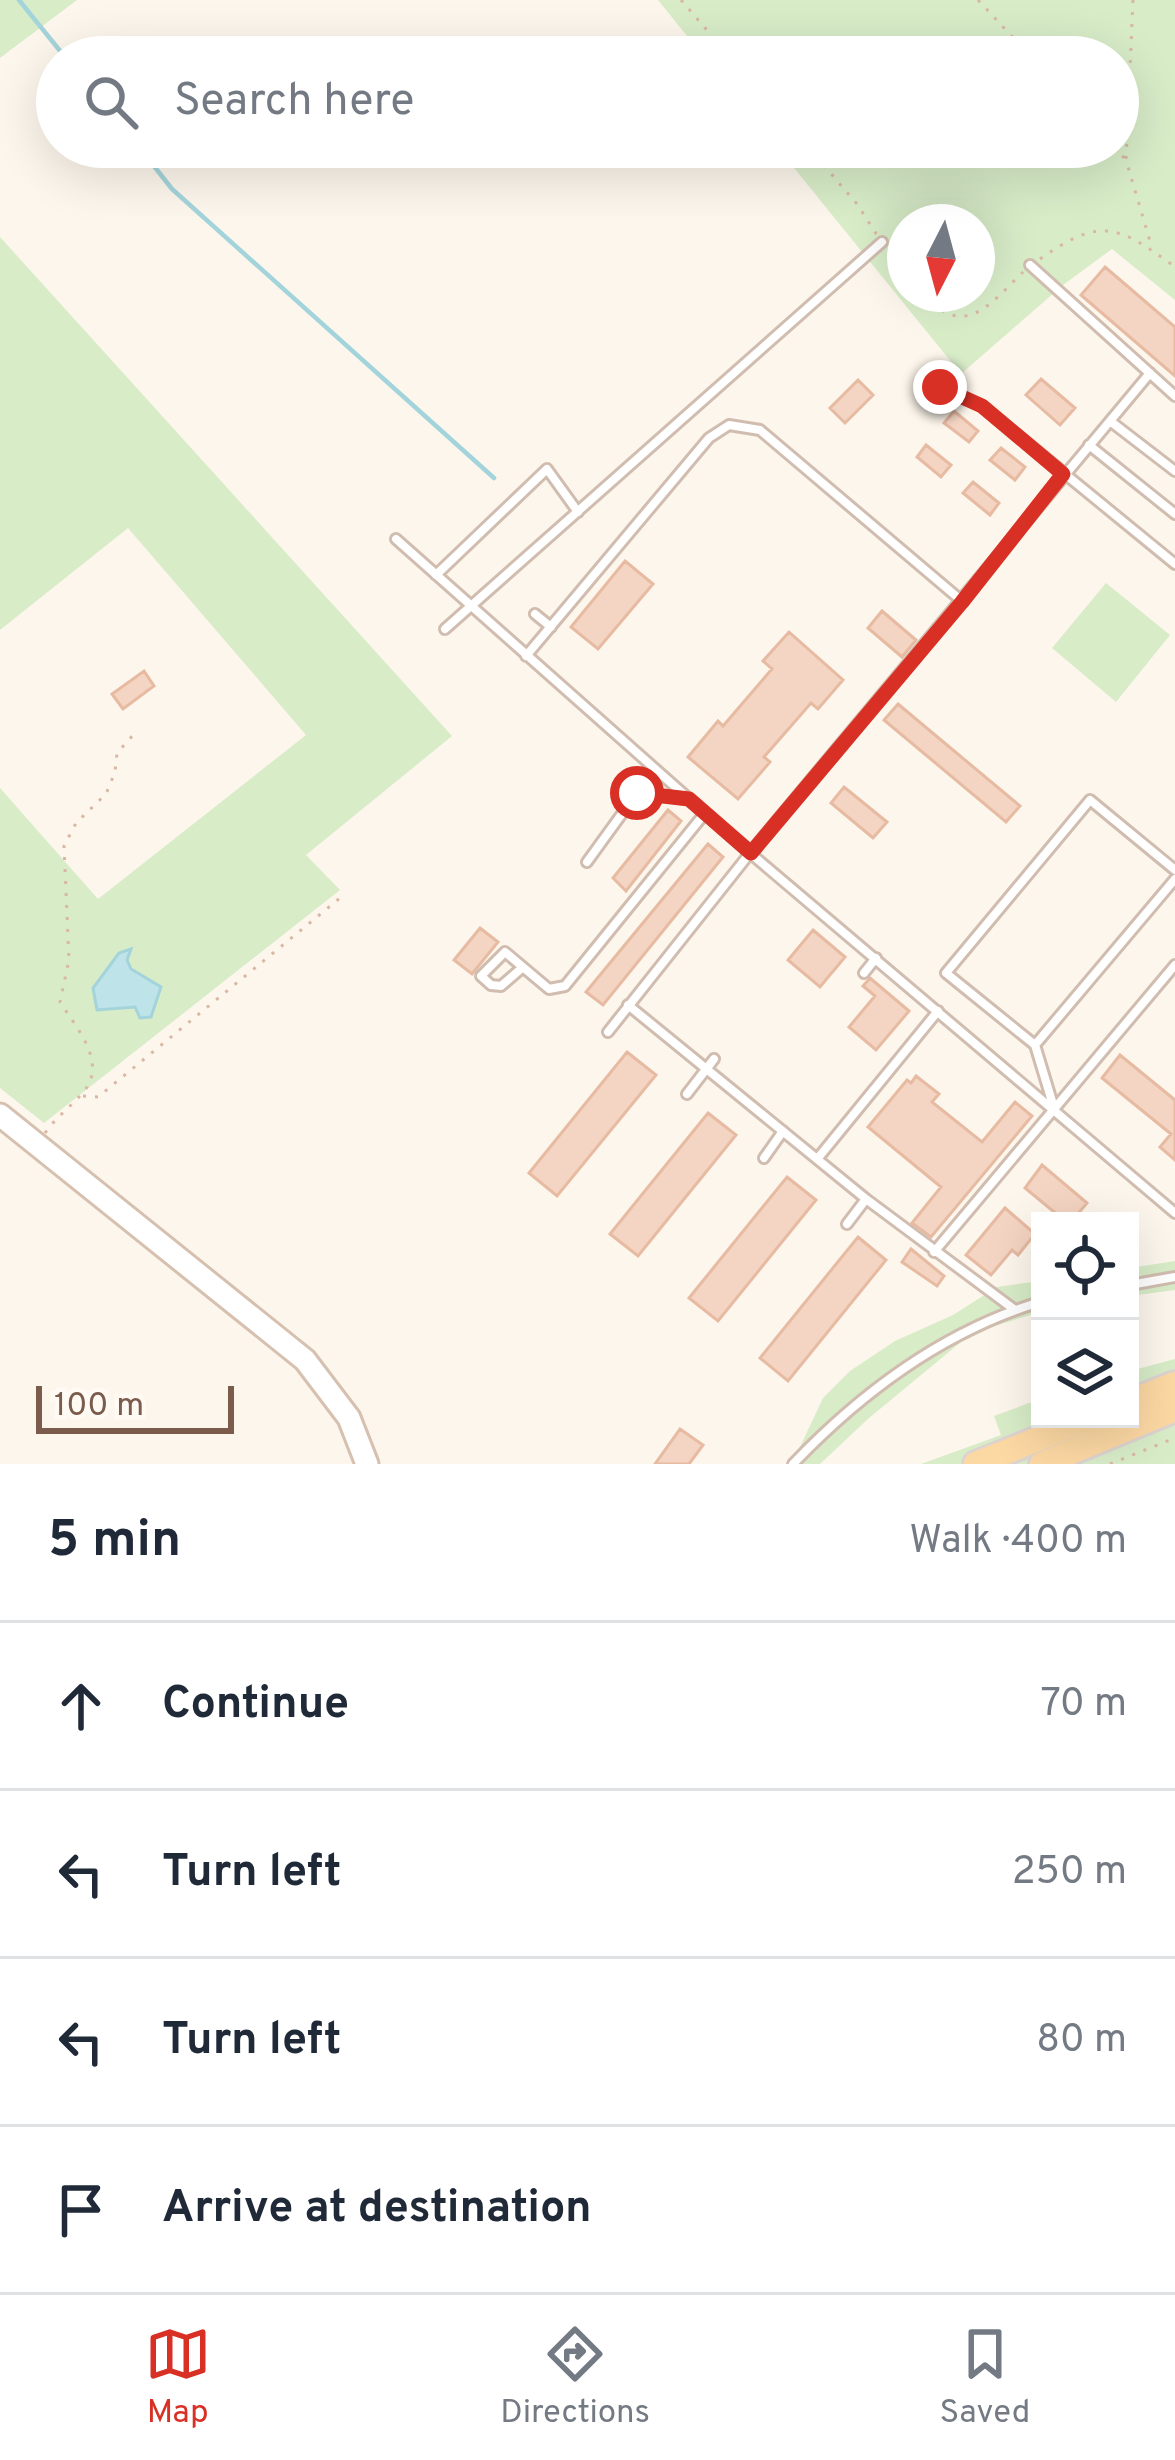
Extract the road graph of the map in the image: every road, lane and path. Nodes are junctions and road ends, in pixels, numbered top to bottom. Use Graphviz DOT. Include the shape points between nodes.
graph roads {
  1 [pos="681,0"];
  2 [pos="978,0"];
  3 [pos="1133,0"];
  4 [pos="712,36"];
  5 [pos="1011,36"];
  6 [pos="1131,36"];
  7 [pos="826,168"];
  8 [pos="1128,168"];
  9 [pos="882,242"];
  10 [pos="887,248"];
  11 [pos="1152,250"];
  12 [pos="1030,266"];
  13 [pos="1150,373"];
  14 [pos="932,376"];
  15 [pos="1175,396"];
  16 [pos="1110,421"];
  17 [pos="1089,445"];
  18 [pos="1175,471"];
  19 [pos="1063,474"];
  20 [pos="578,512"];
  21 [pos="1175,514"];
  22 [pos="396,539"];
  23 [pos="1175,564"];
  24 [pos="436,575"];
  25 [pos="962,602"];
  26 [pos="470,607"];
  27 [pos="535,614"];
  28 [pos="551,627"];
  29 [pos="445,629"];
  30 [pos="528,657"];
  31 [pos="519,669"];
  32 [pos="134,734"];
  33 [pos="689,799"];
  34 [pos="705,813"];
  35 [pos="751,853"];
  36 [pos="587,862"];
  37 [pos="1175,870"];
  38 [pos="1175,879"];
  39 [pos="722,889"];
  40 [pos="340,898"];
  41 [pos="732,898"];
  42 [pos="876,958"];
  43 [pos="1175,965"];
  44 [pos="523,967"];
  45 [pos="864,973"];
  46 [pos="628,1005"];
  47 [pos="938,1011"];
  48 [pos="608,1032"];
  49 [pos="1035,1045"];
  50 [pos="714,1059"];
  51 [pos="706,1070"];
  52 [pos="687,1094"];
  53 [pos="79,1096"];
  54 [pos="1055,1110"];
  55 [pos="0,1114"];
  56 [pos="784,1131"];
  57 [pos="38,1144"];
  58 [pos="764,1158"];
  59 [pos="818,1158"];
  60 [pos="866,1199"];
  61 [pos="1175,1213"];
  62 [pos="847,1224"];
  63 [pos="934,1252"];
  64 [pos="1175,1276"];
  65 [pos="1139,1283"];
  66 [pos="1031,1306"];
  67 [pos="1016,1310"];
  68 [pos="1175,1384"];
  69 [pos="1139,1398"];
  70 [pos="1175,1409"];
  71 [pos="1066,1428"];
  72 [pos="1175,1438"];
  73 [pos="368,1464"];
  74 [pos="793,1464"];
  75 [pos="976,1464"];
  76 [pos="1042,1464"];
  77 [pos="1110,1464"];
  1 -- 4 [label="path"];
  2 -- 5 [label="path"];
  3 -- 6 [label="path"];
  7 -- 9 [label="path"];
  8 -- 11 [label="path"];
  9 -- 10 [label="path"];
  9 -- 20 [label="lane"];
  12 -- 13 [label="lane"];
  13 -- 15 [label="lane"];
  13 -- 16 [label="lane"];
  14 -- 19 [label="lane"];
  16 -- 17 [label="lane"];
  16 -- 18 [label="lane"];
  17 -- 19 [label="lane"];
  17 -- 21 [label="lane"];
  19 -- 23 [label="lane"];
  19 -- 25 [label="lane"];
  20 -- 24 [label="lane" via="548,469"];
  20 -- 26 [label="lane"];
  22 -- 24 [label="lane"];
  24 -- 26 [label="lane"];
  25 -- 28 [label="lane" via="760,430 739,424 710,438"];
  25 -- 35 [label="lane"];
  26 -- 29 [label="lane"];
  26 -- 30 [label="lane"];
  27 -- 28 [label="lane"];
  28 -- 30 [label="lane"];
  30 -- 31 [label="lane"];
  30 -- 33 [label="lane"];
  32 -- 53 [label="path" via="117,754 106,794 64,846 69,960 60,1002 89,1046 92,1076"];
  33 -- 34 [label="lane"];
  33 -- 36 [label="lane" via="637,793"];
  34 -- 35 [label="lane"];
  34 -- 44 [label="lane" via="565,986 549,989"];
  35 -- 39 [label="lane"];
  35 -- 42 [label="lane"];
  37 -- 49 [label="lane" via="1090,800 946,973"];
  38 -- 49 [label="lane"];
  39 -- 41 [label="lane"];
  39 -- 46 [label="lane"];
  40 -- 53 [label="path" via="98,1097"];
  42 -- 45 [label="lane"];
  42 -- 47 [label="lane"];
  43 -- 54 [label="lane"];
  44 -- 44 [label="lane" via="501,986 481,976 505,952"];
  46 -- 48 [label="lane"];
  46 -- 51 [label="lane"];
  47 -- 54 [label="lane"];
  47 -- 59 [label="lane"];
  49 -- 54 [label="lane"];
  50 -- 51 [label="lane"];
  51 -- 52 [label="lane"];
  51 -- 56 [label="lane"];
  53 -- 57 [label="path"];
  54 -- 61 [label="lane"];
  54 -- 63 [label="lane"];
  55 -- 57 [label="street"];
  56 -- 58 [label="lane"];
  56 -- 59 [label="lane"];
  57 -- 73 [label="street" via="304,1360 349,1418"];
  59 -- 60 [label="lane"];
  60 -- 62 [label="lane"];
  60 -- 63 [label="lane"];
  63 -- 67 [label="lane"];
  64 -- 65 [label="lane"];
  66 -- 67 [label="lane"];
  67 -- 74 [label="lane" via="921,1357"];
  68 -- 69 [label="main road"];
  70 -- 76 [label="main road"];
  71 -- 75 [label="main road"];
  72 -- 77 [label="path"];
}
